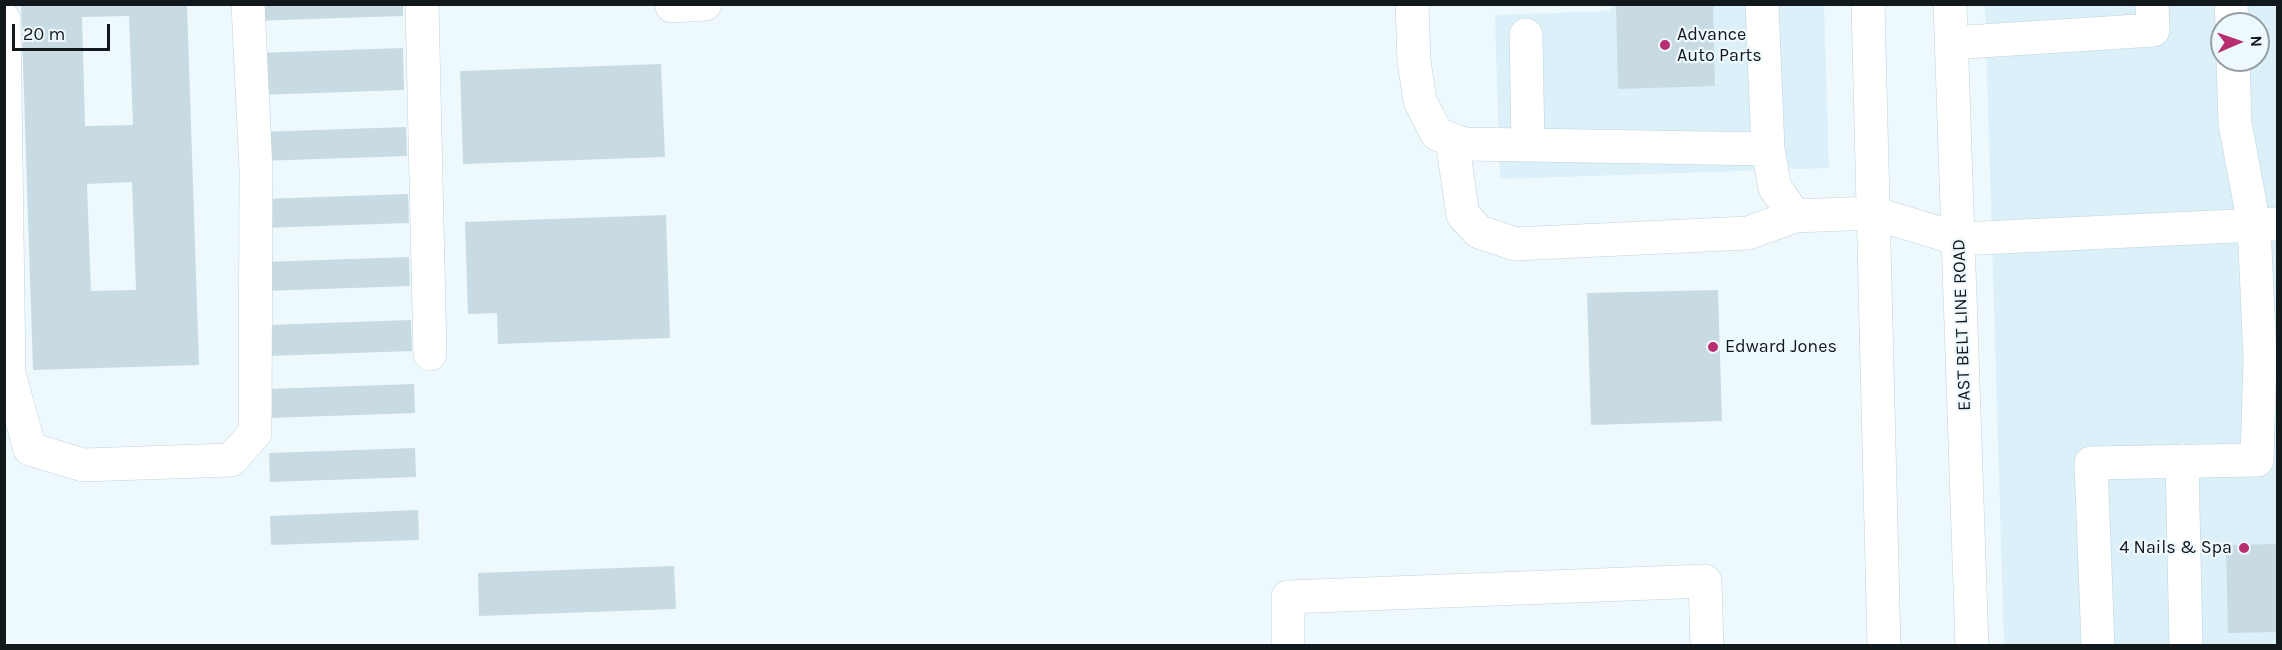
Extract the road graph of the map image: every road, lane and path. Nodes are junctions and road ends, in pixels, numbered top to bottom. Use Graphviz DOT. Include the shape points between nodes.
graph roads {
  1 [pos="248,4"];
  2 [pos="422,4"];
  3 [pos="705,4"];
  4 [pos="1412,4"];
  5 [pos="1762,4"];
  6 [pos="1868,4"];
  7 [pos="1950,4"];
  8 [pos="2152,4"];
  9 [pos="672,6"];
  10 [pos="4,18"];
  11 [pos="1526,35"];
  12 [pos="1951,43"];
  13 [pos="2233,72"];
  14 [pos="1452,140"];
  15 [pos="1528,145"];
  16 [pos="1768,149"];
  17 [pos="1874,213"];
  18 [pos="1795,216"];
  19 [pos="2266,224"];
  20 [pos="1959,239"];
  21 [pos="430,354"];
  22 [pos="2182,461"];
  23 [pos="1288,645"];
  24 [pos="1707,645"];
  25 [pos="1884,645"];
  26 [pos="1972,645"];
  27 [pos="2098,645"];
  28 [pos="2186,645"];
  1 -- 10 [label="main road" via="256,170 255,433 231,460 83,465 30,449 9,374"];
  2 -- 21 [label="main road"];
  3 -- 9 [label="main road"];
  4 -- 14 [label="main road" via="1420,101 1437,134"];
  5 -- 16 [label="main road"];
  6 -- 17 [label="main road"];
  7 -- 12 [label="main road, EAST BELT LINE ROAD"];
  8 -- 12 [label="main road" via="2153,30"];
  11 -- 15 [label="main road"];
  12 -- 20 [label="main road, EAST BELT LINE ROAD"];
  13 -- 19 [label="main road" via="2235,123"];
  14 -- 15 [label="main road" via="1464,144"];
  14 -- 18 [label="main road" via="1463,215 1479,232 1515,244 1748,234"];
  15 -- 16 [label="main road"];
  16 -- 18 [label="main road" via="1775,188"];
  17 -- 18 [label="main road"];
  17 -- 20 [label="main road"];
  17 -- 25 [label="main road"];
  19 -- 20 [label="main road"];
  19 -- 22 [label="main road" via="2257,460"];
  20 -- 26 [label="main road, EAST BELT LINE ROAD"];
  22 -- 27 [label="main road" via="2091,463"];
  22 -- 28 [label="main road"];
  23 -- 24 [label="main road" via="1288,597 1705,581"];
}
